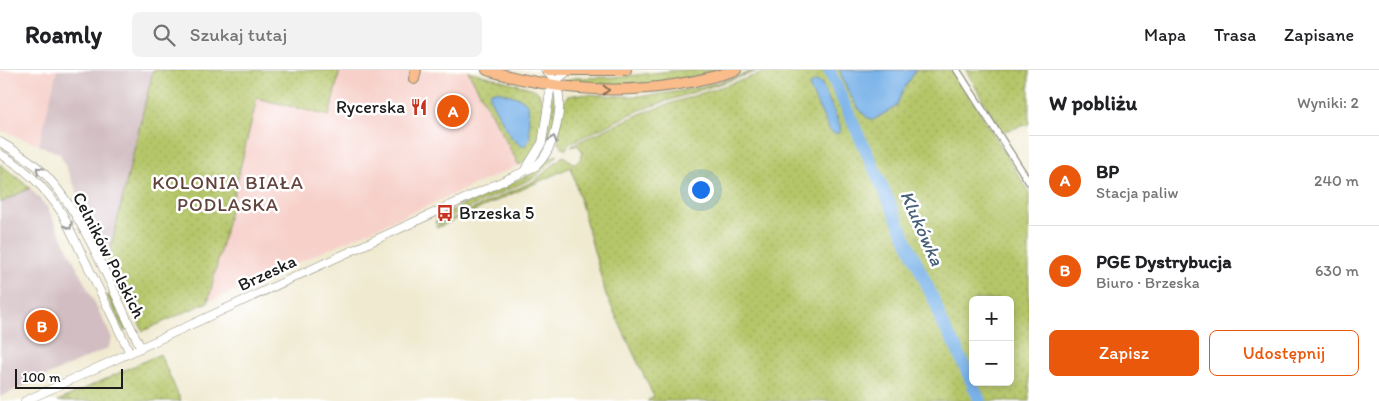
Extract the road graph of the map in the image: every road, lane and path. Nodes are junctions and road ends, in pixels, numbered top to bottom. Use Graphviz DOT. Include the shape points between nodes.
graph roads {
  1 [pos="488,70"];
  2 [pos="546,70"];
  3 [pos="626,70"];
  4 [pos="736,70"];
  5 [pos="956,70"];
  6 [pos="568,71"];
  7 [pos="554,84"];
  8 [pos="0,142"];
  9 [pos="0,154"];
  10 [pos="1029,182"];
  11 [pos="60,192"];
  12 [pos="52,198"];
  13 [pos="141,348"];
  14 [pos="130,353"];
  15 [pos="25,401"];
  1 -- 7 [label="highway"];
  2 -- 6 [label="highway"];
  2 -- 7 [label="street"];
  3 -- 6 [label="highway"];
  7 -- 4 [label="highway, one-way" via="597,90 645,89 690,83"];
  5 -- 10 [label="street"];
  6 -- 7 [label="street"];
  7 -- 13 [label="street, Brzeska" via="542,144 522,173"];
  11 -- 8 [label="street, Celników Polskich, one-way" via="36,166"];
  9 -- 12 [label="street, Celników Polskich" via="25,170"];
  11 -- 12 [label="street"];
  11 -- 13 [label="street, Celników Polskich" via="86,236"];
  12 -- 14 [label="street, Celników Polskich, one-way" via="78,244"];
  13 -- 14 [label="street, Brzeska"];
  14 -- 15 [label="street, Brzeska"];
}
